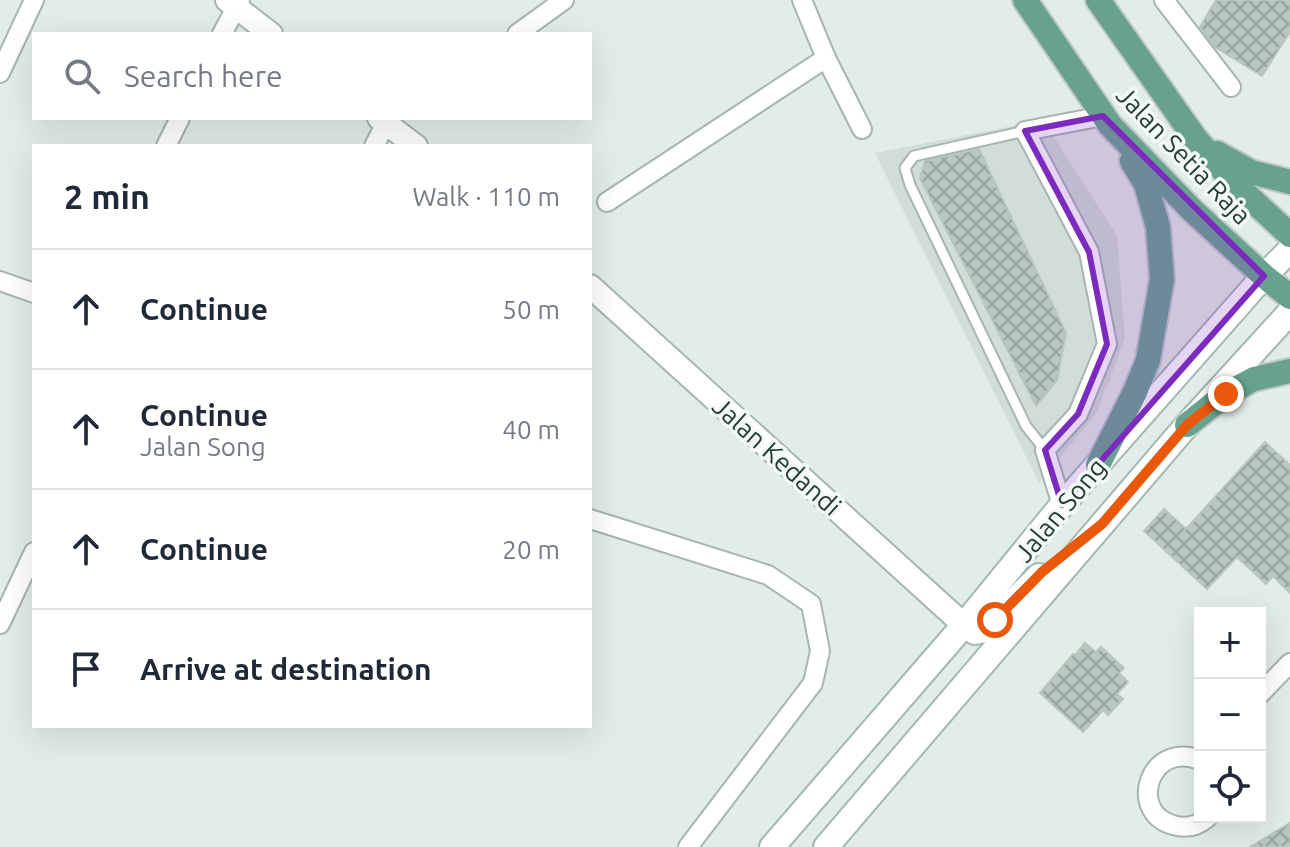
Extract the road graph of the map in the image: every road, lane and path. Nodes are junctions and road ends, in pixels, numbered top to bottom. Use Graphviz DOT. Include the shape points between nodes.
graph roads {
  1 [pos="34,0"];
  2 [pos="564,0"];
  3 [pos="802,0"];
  4 [pos="1025,0"];
  5 [pos="1098,0"];
  6 [pos="1164,0"];
  7 [pos="234,2"];
  8 [pos="223,32"];
  9 [pos="269,32"];
  10 [pos="520,32"];
  11 [pos="826,58"];
  12 [pos="0,73"];
  13 [pos="1231,87"];
  14 [pos="179,120"];
  15 [pos="1106,120"];
  16 [pos="382,121"];
  17 [pos="862,129"];
  18 [pos="1025,131"];
  19 [pos="1195,138"];
  20 [pos="167,144"];
  21 [pos="375,144"];
  22 [pos="413,144"];
  23 [pos="1290,182"];
  24 [pos="607,202"];
  25 [pos="1290,235"];
  26 [pos="1290,250"];
  27 [pos="1264,276"];
  28 [pos="0,281"];
  29 [pos="592,288"];
  30 [pos="32,292"];
  31 [pos="1290,297"];
  32 [pos="1290,312"];
  33 [pos="1290,371"];
  34 [pos="1187,425"];
  35 [pos="1045,450"];
  36 [pos="1098,465"];
  37 [pos="1062,505"];
  38 [pos="592,520"];
  39 [pos="1102,524"];
  40 [pos="32,556"];
  41 [pos="0,624"];
  42 [pos="964,625"];
  43 [pos="1290,663"];
  44 [pos="1266,688"];
  45 [pos="1194,757"];
  46 [pos="1201,823"];
  47 [pos="688,847"];
  48 [pos="772,847"];
  49 [pos="826,847"];
  1 -- 12 [label="street"];
  2 -- 10 [label="street"];
  3 -- 11 [label="street"];
  4 -- 15 [label="main road, Jalan Setia Raja"];
  5 -- 19 [label="main road, Jalan Setia Raja"];
  6 -- 13 [label="street"];
  7 -- 8 [label="street"];
  7 -- 9 [label="street"];
  11 -- 17 [label="street"];
  11 -- 24 [label="street"];
  14 -- 20 [label="street"];
  15 -- 18 [label="street"];
  15 -- 27 [label="main road, Jalan Setia Raja"];
  15 -- 36 [label="main road" via="1146,184 1158,227 1162,279 1148,360"];
  16 -- 21 [label="street"];
  16 -- 22 [label="street"];
  18 -- 35 [label="street" via="1089,252 1107,344 1078,414"];
  18 -- 35 [label="lane" via="914,156 905,168 1026,426"];
  19 -- 23 [label="main road" via="1251,172"];
  19 -- 25 [label="main road, Jalan Setia Raja"];
  26 -- 27 [label="main road, Jalan Song"];
  27 -- 31 [label="main road, Jalan Setia Raja"];
  27 -- 36 [label="main road, Jalan Song"];
  28 -- 30 [label="street"];
  29 -- 42 [label="street, Jalan Kedandi"];
  32 -- 34 [label="main road, Jalan Song"];
  33 -- 34 [label="main road" via="1254,379"];
  34 -- 39 [label="main road, Jalan Song"];
  35 -- 37 [label="street"];
  36 -- 37 [label="main road, Jalan Song"];
  37 -- 42 [label="main road, Jalan Song"];
  38 -- 47 [label="street" via="768,575 811,604 820,651 813,683"];
  39 -- 42 [label="main road" via="1042,572 985,630 975,632"];
  39 -- 49 [label="main road, Jalan Song"];
  40 -- 41 [label="street"];
  42 -- 48 [label="main road, Jalan Song"];
  43 -- 44 [label="street"];
  45 -- 46 [label="street" via="1164,761 1150,779 1149,802 1169,824"];
}
